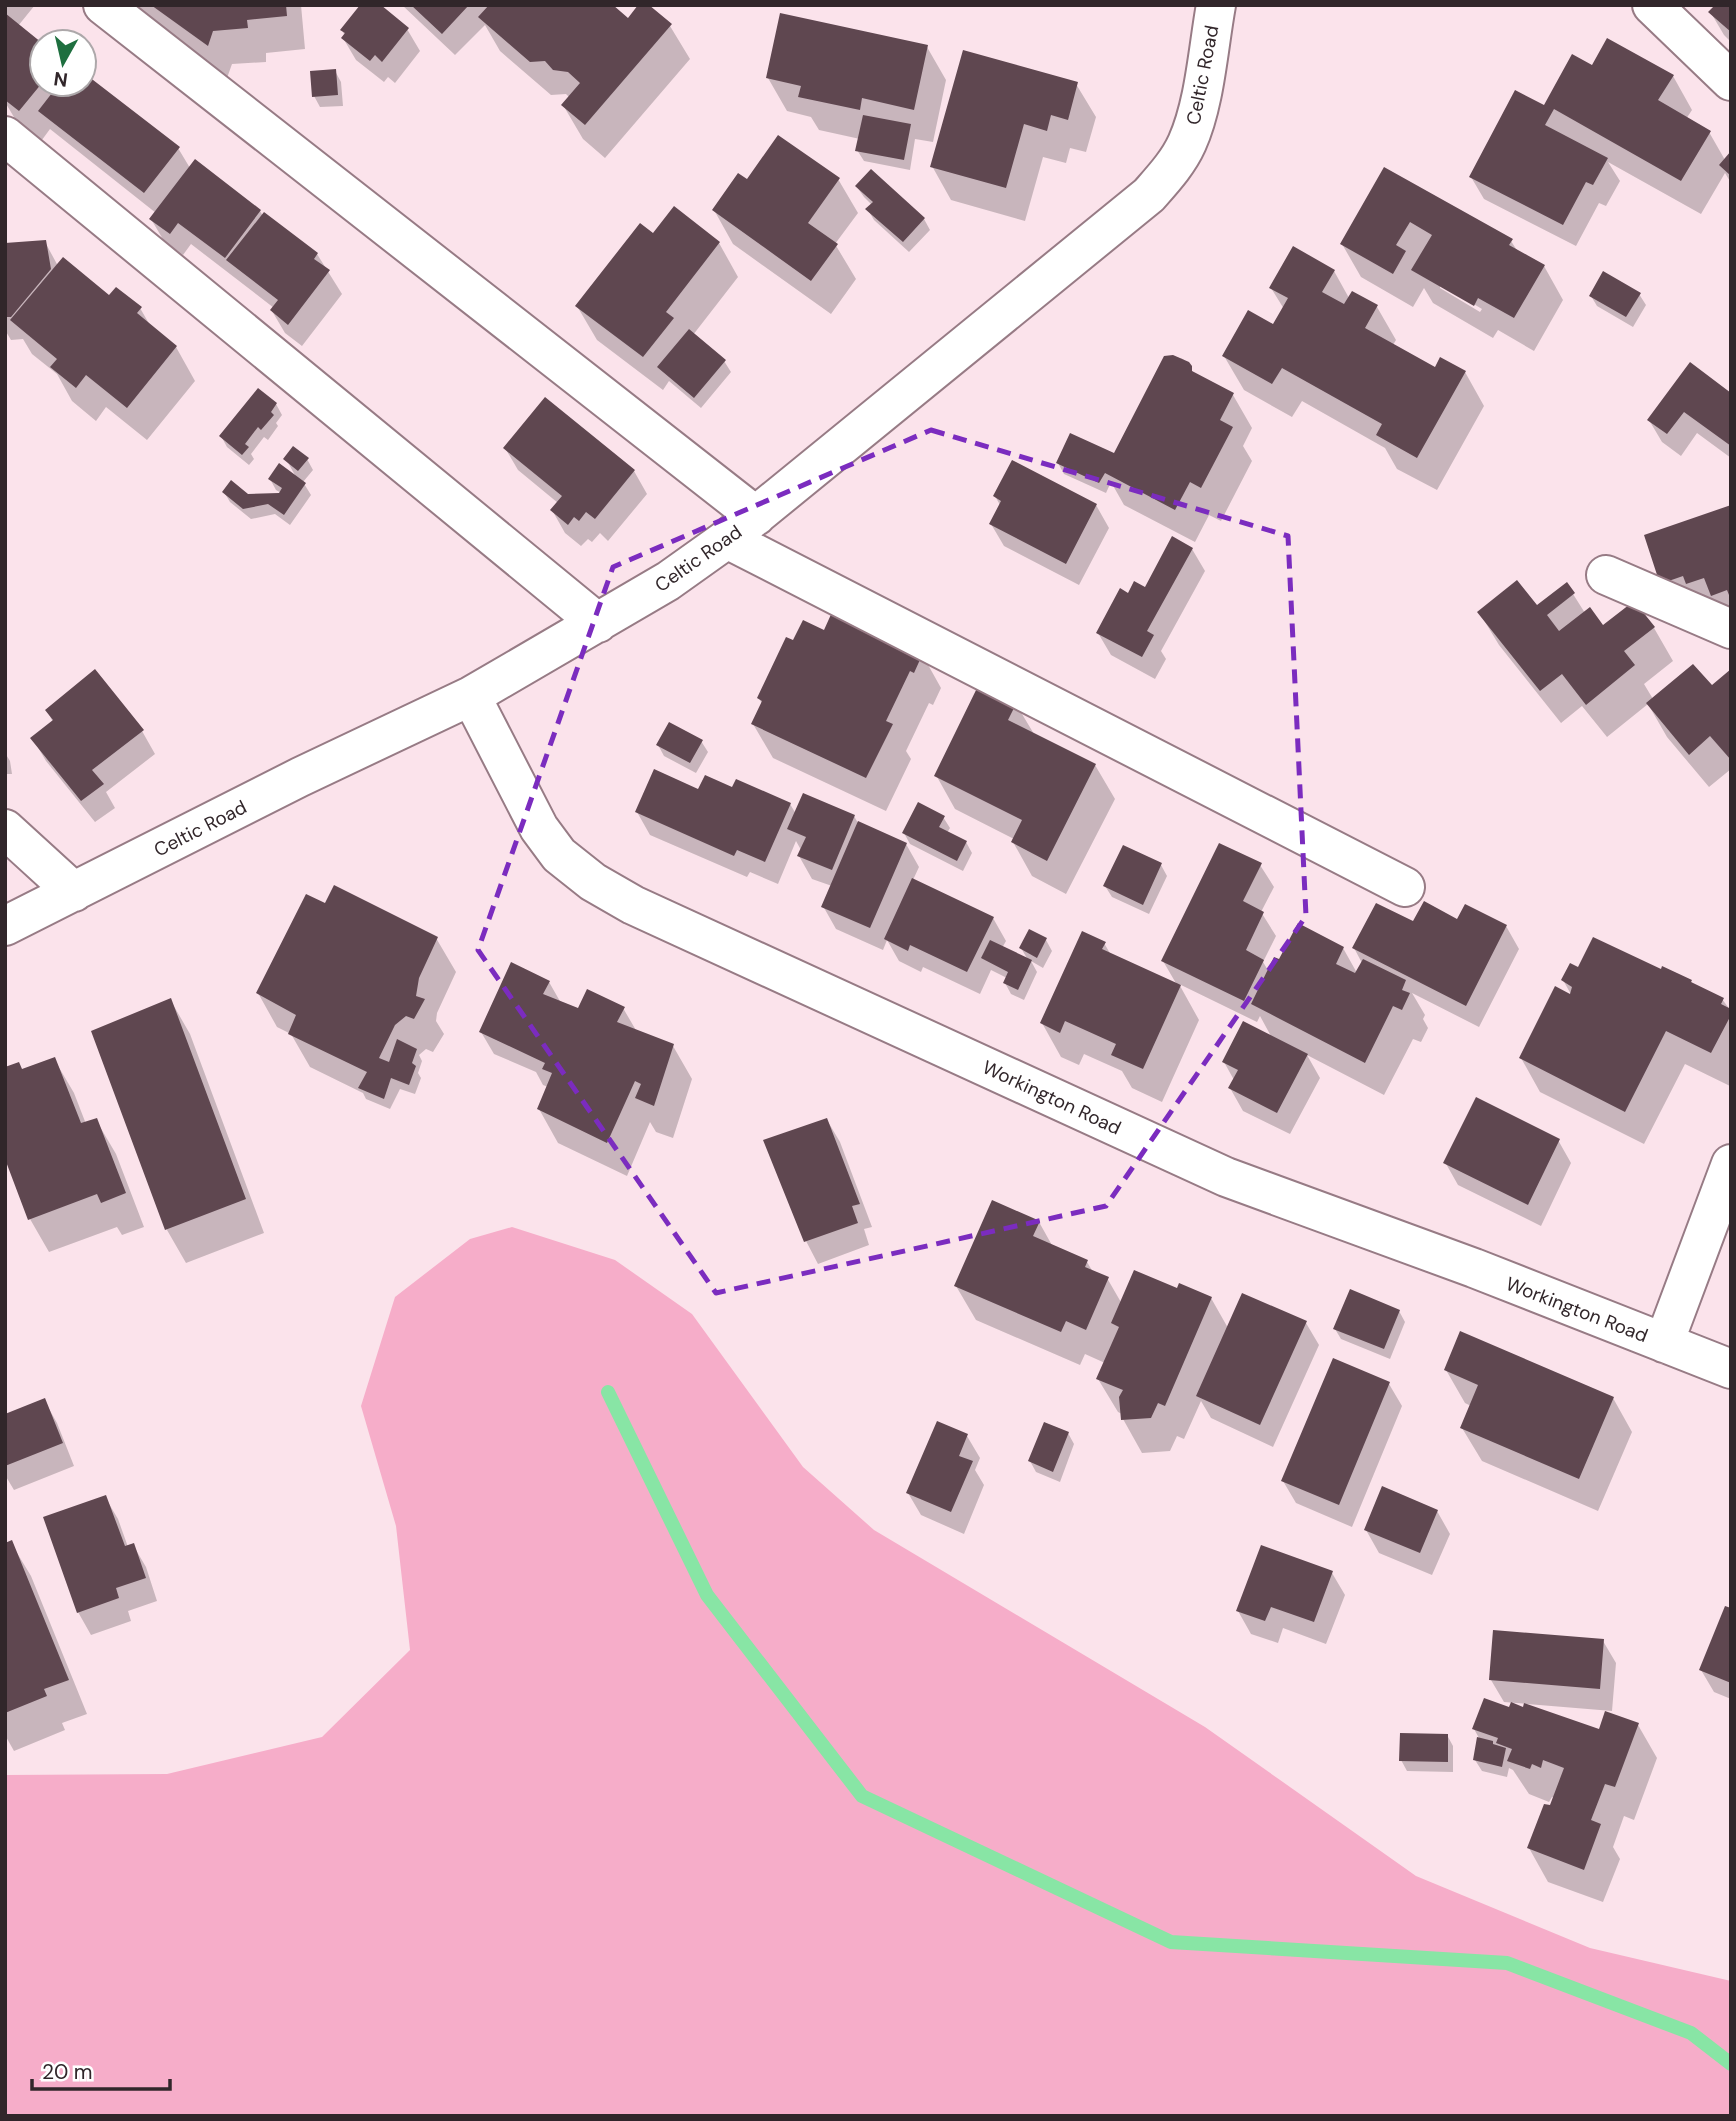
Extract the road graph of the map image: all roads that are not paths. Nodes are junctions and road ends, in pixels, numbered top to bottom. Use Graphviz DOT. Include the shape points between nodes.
graph roads {
  1 [pos="103,5"];
  2 [pos="1216,5"];
  3 [pos="1652,5"];
  4 [pos="1731,81"];
  5 [pos="5,136"];
  6 [pos="756,516"];
  7 [pos="727,539"];
  8 [pos="1606,575"];
  9 [pos="598,623"];
  10 [pos="1731,629"];
  11 [pos="471,696"];
  12 [pos="5,829"];
  13 [pos="1405,887"];
  14 [pos="74,892"];
  15 [pos="5,926"];
  16 [pos="1731,1164"];
  17 [pos="1664,1343"];
  18 [pos="1731,1369"];
  1 -- 6 [label="street"];
  2 -- 6 [label="street, Celtic Road" via="1194,126 1173,168 1149,195"];
  3 -- 4 [label="street"];
  5 -- 9 [label="street"];
  6 -- 7 [label="street, Celtic Road"];
  7 -- 9 [label="street, Celtic Road"];
  7 -- 13 [label="street"];
  8 -- 10 [label="street"];
  9 -- 11 [label="street, Celtic Road"];
  11 -- 14 [label="street, Celtic Road" via="299,777"];
  11 -- 17 [label="street, Workington Road" via="539,828 559,855 633,905 1226,1177"];
  12 -- 14 [label="street"];
  14 -- 15 [label="street, Celtic Road"];
  16 -- 17 [label="street"];
  17 -- 18 [label="street, Workington Road"];
}
